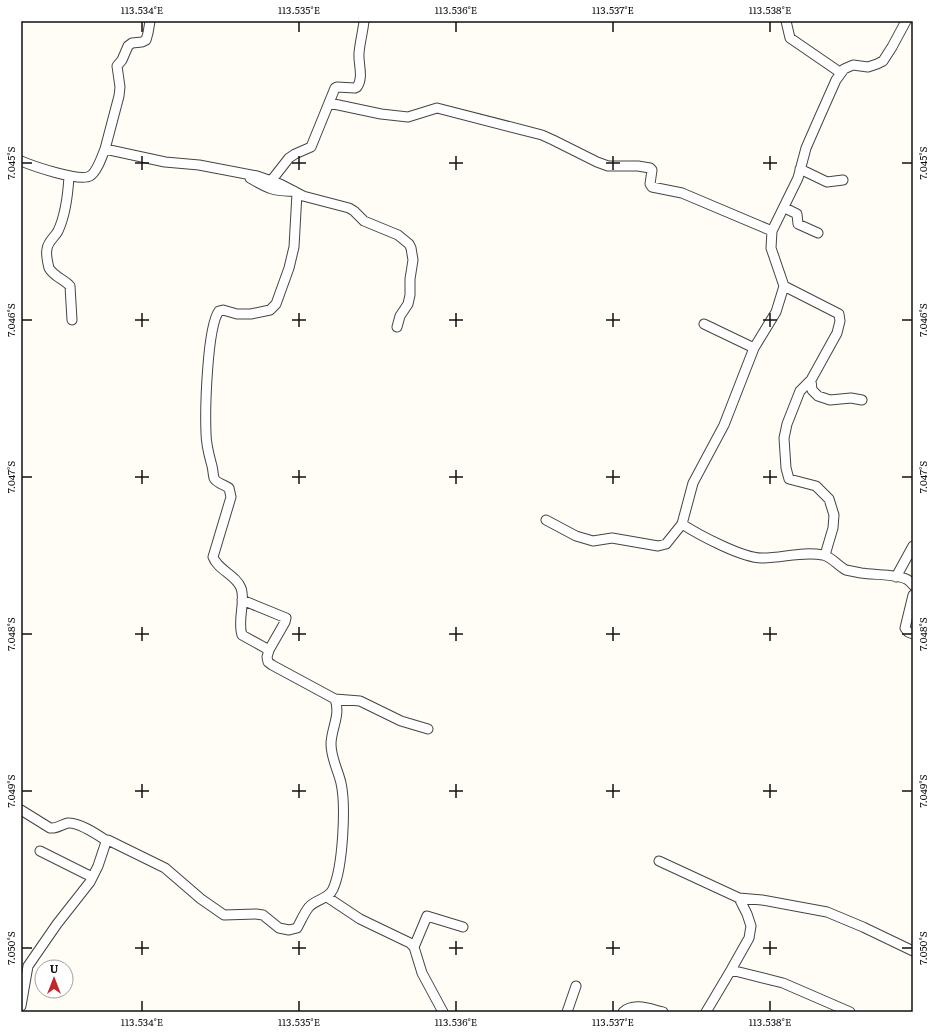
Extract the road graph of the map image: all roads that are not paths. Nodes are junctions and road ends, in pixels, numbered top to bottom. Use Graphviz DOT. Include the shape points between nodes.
graph roads {
  1 [pos="150,21"];
  2 [pos="364,21"];
  3 [pos="786,21"];
  4 [pos="906,21"];
  5 [pos="841,73"];
  6 [pos="329,103"];
  7 [pos="105,149"];
  8 [pos="21,161"];
  9 [pos="800,170"];
  10 [pos="242,173"];
  11 [pos="69,176"];
  12 [pos="843,180"];
  13 [pos="271,181"];
  14 [pos="296,192"];
  15 [pos="784,208"];
  16 [pos="772,231"];
  17 [pos="818,233"];
  18 [pos="784,286"];
  19 [pos="72,320"];
  20 [pos="704,324"];
  21 [pos="397,327"];
  22 [pos="754,348"];
  23 [pos="811,380"];
  24 [pos="862,400"];
  25 [pos="546,520"];
  26 [pos="682,524"];
  27 [pos="913,546"];
  28 [pos="825,555"];
  29 [pos="896,576"];
  30 [pos="913,585"];
  31 [pos="913,595"];
  32 [pos="242,600"];
  33 [pos="913,634"];
  34 [pos="269,650"];
  35 [pos="335,699"];
  36 [pos="428,729"];
  37 [pos="21,810"];
  38 [pos="107,841"];
  39 [pos="40,851"];
  40 [pos="659,861"];
  41 [pos="92,877"];
  42 [pos="326,897"];
  43 [pos="739,898"];
  44 [pos="463,927"];
  45 [pos="414,947"];
  46 [pos="913,951"];
  47 [pos="731,970"];
  48 [pos="576,986"];
  49 [pos="21,1006"];
  50 [pos="443,1012"];
  51 [pos="567,1012"];
  52 [pos="623,1012"];
  53 [pos="663,1012"];
  54 [pos="706,1012"];
  55 [pos="850,1012"];
  1 -- 7 [label="street" via="146,40 128,46 117,66 119,96"];
  2 -- 6 [label="street" via="359,54 359,84 355,88 335,88"];
  3 -- 5 [label="street" via="790,38"];
  4 -- 5 [label="street" via="883,61 868,67 848,66"];
  5 -- 9 [label="street" via="806,148"];
  6 -- 13 [label="street" via="310,148 288,158"];
  6 -- 16 [label="street" via="408,117 437,108 529,131 602,164 650,168 652,187 682,193"];
  7 -- 10 [label="street" via="164,162"];
  7 -- 11 [label="street" via="90,176"];
  8 -- 11 [label="street"];
  9 -- 12 [label="street" via="827,182"];
  9 -- 15 [label="street"];
  10 -- 13 [label="street"];
  10 -- 14 [label="street" via="272,190"];
  11 -- 19 [label="street" via="68,197 58,232 46,249 49,267 70,286"];
  13 -- 14 [label="street"];
  14 -- 21 [label="street" via="350,208 364,221 398,236 409,244 413,260 410,295"];
  14 -- 32 [label="street" via="294,247 276,304 270,310 251,314 218,311 211,332 207,448 214,477 229,488 231,497 213,557 217,564 237,581 241,587"];
  15 -- 16 [label="street"];
  15 -- 17 [label="street" via="797,214 798,224"];
  16 -- 18 [label="street" via="771,248"];
  18 -- 22 [label="street" via="776,312"];
  18 -- 23 [label="street" via="839,314 837,333"];
  20 -- 22 [label="street"];
  22 -- 26 [label="street" via="724,424 694,483"];
  23 -- 24 [label="street" via="812,390 818,396 830,400"];
  23 -- 28 [label="street" via="800,391 787,424 784,438 786,468 789,479 816,486 829,499 834,515"];
  25 -- 26 [label="street" via="593,542 615,538 658,546 666,544"];
  26 -- 28 [label="street" via="699,535 760,558 803,553"];
  27 -- 29 [label="street"];
  28 -- 29 [label="street" via="846,570"];
  29 -- 30 [label="street" via="906,579"];
  31 -- 33 [label="street" via="905,628"];
  32 -- 34 [label="street" via="242,635"];
  32 -- 34 [label="street" via="286,618"];
  34 -- 35 [label="street" via="268,662 272,666"];
  35 -- 36 [label="street" via="360,700 401,721"];
  35 -- 42 [label="street" via="338,712 331,744 344,807 342,854 333,889"];
  37 -- 38 [label="street" via="50,828 74,824"];
  38 -- 41 [label="street"];
  38 -- 42 [label="street" via="111,840 164,868 224,915 263,915 279,928 288,930 296,928 309,908"];
  39 -- 41 [label="street"];
  40 -- 43 [label="street"];
  41 -- 49 [label="street" via="28,966"];
  42 -- 45 [label="street" via="360,919"];
  43 -- 46 [label="street" via="827,912"];
  43 -- 47 [label="street" via="751,926 749,938"];
  44 -- 45 [label="street" via="426,916"];
  45 -- 50 [label="street" via="422,973"];
  47 -- 54 [label="street"];
  47 -- 55 [label="street" via="783,983"];
  48 -- 51 [label="street"];
  52 -- 53 [label="street" via="628,1008 640,1006"];
}
